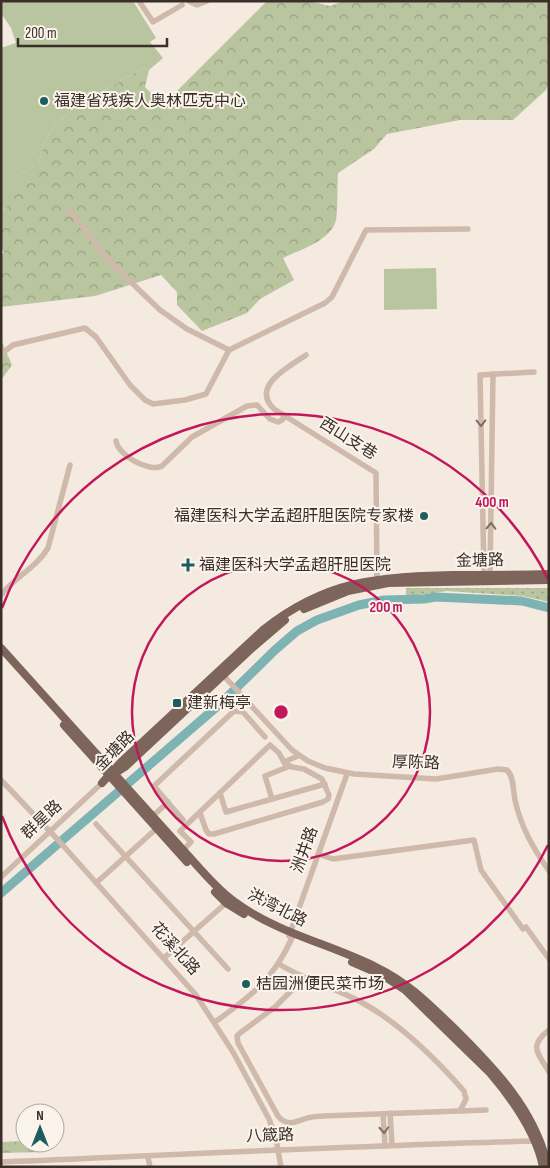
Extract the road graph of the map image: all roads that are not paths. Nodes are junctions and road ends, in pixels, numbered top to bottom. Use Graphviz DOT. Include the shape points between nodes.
graph roads {
  1 [pos="139,1"];
  2 [pos="189,1"];
  3 [pos="207,1"];
  4 [pos="182,4"];
  5 [pos="70,211"];
  6 [pos="468,229"];
  7 [pos="228,350"];
  8 [pos="1,354"];
  9 [pos="306,355"];
  10 [pos="534,372"];
  11 [pos="493,374"];
  12 [pos="285,416"];
  13 [pos="116,441"];
  14 [pos="70,465"];
  15 [pos="549,574"];
  16 [pos="487,575"];
  17 [pos="549,580"];
  18 [pos="377,581"];
  19 [pos="1,596"];
  20 [pos="1,648"];
  21 [pos="1,655"];
  22 [pos="223,675"];
  23 [pos="265,737"];
  24 [pos="298,756"];
  25 [pos="284,762"];
  26 [pos="290,766"];
  27 [pos="111,774"];
  28 [pos="347,774"];
  29 [pos="1,780"];
  30 [pos="102,783"];
  31 [pos="325,784"];
  32 [pos="124,788"];
  33 [pos="220,793"];
  34 [pos="272,799"];
  35 [pos="168,802"];
  36 [pos="200,813"];
  37 [pos="153,816"];
  38 [pos="183,820"];
  39 [pos="96,824"];
  40 [pos="156,829"];
  41 [pos="49,831"];
  42 [pos="183,850"];
  43 [pos="318,854"];
  44 [pos="125,857"];
  45 [pos="549,871"];
  46 [pos="1,877"];
  47 [pos="96,883"];
  48 [pos="226,903"];
  49 [pos="194,931"];
  50 [pos="290,935"];
  51 [pos="164,958"];
  52 [pos="549,959"];
  53 [pos="279,964"];
  54 [pos="228,969"];
  55 [pos="304,978"];
  56 [pos="214,1022"];
  57 [pos="549,1030"];
  58 [pos="251,1068"];
  59 [pos="549,1072"];
  60 [pos="244,1073"];
  61 [pos="255,1075"];
  62 [pos="248,1079"];
  63 [pos="486,1110"];
  64 [pos="460,1111"];
  65 [pos="383,1114"];
  66 [pos="390,1114"];
  67 [pos="538,1141"];
  68 [pos="392,1145"];
  69 [pos="385,1146"];
  70 [pos="278,1149"];
  71 [pos="148,1157"];
  72 [pos="1,1162"];
  73 [pos="52,1164"];
  74 [pos="150,1167"];
  75 [pos="281,1167"];
  76 [pos="543,1167"];
  77 [pos="548,1167"];
  1 -- 4 [label="street" via="153,22"];
  2 -- 3 [label="street" via="197,5"];
  5 -- 7 [label="street" via="111,264 160,310 187,329"];
  6 -- 7 [label="street" via="366,230 332,297"];
  7 -- 8 [label="street" via="206,394 153,404 130,385 96,336 85,328 14,345"];
  9 -- 12 [label="street, 西山支巷" via="276,376 268,387 270,406"];
  10 -- 11 [label="street"];
  16 -- 11 [label="street, one-way"];
  11 -- 16 [label="street, one-way" via="480,375"];
  12 -- 13 [label="street" via="278,422 257,406 247,406 192,437 157,468 141,465 119,449"];
  12 -- 18 [label="street, 西山支巷" via="376,473"];
  14 -- 19 [label="street" via="48,548"];
  15 -- 16 [label="main road, 金塘路"];
  16 -- 18 [label="main road, 金塘路" via="399,576"];
  17 -- 18 [label="main road, 金塘路"];
  18 -- 22 [label="main road, 金塘路" via="299,611 272,630"];
  18 -- 27 [label="main road, 金塘路" via="349,585 317,596 277,620"];
  20 -- 27 [label="main road, 洪湾北路"];
  21 -- 27 [label="main road, 洪湾北路"];
  22 -- 24 [label="street, 厚陈路"];
  22 -- 27 [label="main road, 金塘路" via="125,767"];
  23 -- 35 [label="street" via="243,712 232,712 154,786"];
  24 -- 25 [label="street"];
  24 -- 28 [label="street, 厚陈路"];
  25 -- 26 [label="street"];
  25 -- 33 [label="street" via="270,745"];
  26 -- 31 [label="street" via="320,777"];
  26 -- 34 [label="street" via="264,776"];
  27 -- 30 [label="main road, 金塘路"];
  27 -- 32 [label="main road, 洪湾北路"];
  28 -- 43 [label="street, 洲井路"];
  28 -- 45 [label="street, 厚陈路" via="442,779 507,770 512,777 525,832"];
  29 -- 41 [label="street, 花溪北路"];
  30 -- 41 [label="street, 群星路"];
  31 -- 34 [label="street"];
  31 -- 36 [label="street" via="329,797 326,801 214,834 207,832"];
  32 -- 37 [label="main road, 洪湾北路"];
  32 -- 40 [label="main road, 洪湾北路"];
  33 -- 34 [label="street" via="226,812"];
  33 -- 36 [label="street"];
  35 -- 37 [label="street"];
  35 -- 38 [label="street"];
  36 -- 42 [label="street" via="180,831 191,842"];
  37 -- 42 [label="main road, 洪湾北路"];
  39 -- 44 [label="street"];
  40 -- 44 [label="street"];
  40 -- 48 [label="main road, 洪湾北路"];
  41 -- 46 [label="street, 群星路"];
  41 -- 47 [label="street, 花溪北路"];
  42 -- 50 [label="main road, 洪湾北路" via="234,902"];
  43 -- 50 [label="street, 洲井路"];
  43 -- 52 [label="street" via="333,858 474,840 481,870"];
  44 -- 47 [label="street"];
  44 -- 49 [label="street"];
  47 -- 51 [label="street, 花溪北路"];
  48 -- 49 [label="street"];
  48 -- 50 [label="main road, 洪湾北路" via="252,919"];
  49 -- 51 [label="street"];
  49 -- 54 [label="street"];
  50 -- 53 [label="street, 洲井路"];
  50 -- 67 [label="main road, 洪湾北路" via="373,971 411,995 498,1082"];
  51 -- 56 [label="street, 花溪北路" via="188,984"];
  53 -- 55 [label="street"];
  53 -- 56 [label="street, 洲井路" via="252,995"];
  55 -- 58 [label="street" via="275,1007 238,1034 238,1043"];
  55 -- 64 [label="street" via="358,1000 408,1035 464,1091 466,1099"];
  56 -- 60 [label="street, 花溪北路"];
  57 -- 59 [label="street" via="539,1037 536,1045"];
  58 -- 60 [label="street"];
  58 -- 61 [label="street"];
  60 -- 62 [label="street, 花溪北路"];
  61 -- 62 [label="street"];
  61 -- 65 [label="street" via="285,1123 318,1116"];
  62 -- 70 [label="street, 花溪北路" via="269,1119"];
  63 -- 64 [label="street"];
  64 -- 66 [label="street"];
  65 -- 66 [label="street"];
  65 -- 69 [label="street, one-way"];
  66 -- 68 [label="street"];
  67 -- 68 [label="street, 八箴路"];
  67 -- 76 [label="main road, 洪湾北路"];
  67 -- 77 [label="main road, 洪湾北路"];
  68 -- 69 [label="street, 八箴路"];
  69 -- 70 [label="street, 八箴路"];
  70 -- 71 [label="street, 八箴路"];
  70 -- 75 [label="street, 花溪北路"];
  71 -- 73 [label="street, 八箴路"];
  71 -- 74 [label="street"];
  72 -- 73 [label="street, 八箴路"];
}
